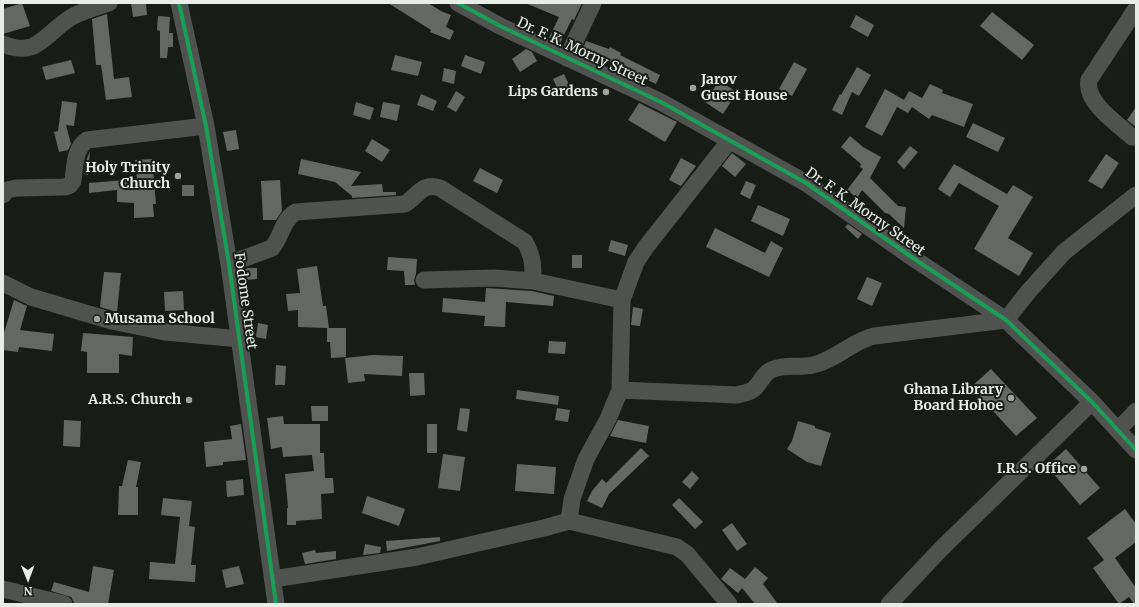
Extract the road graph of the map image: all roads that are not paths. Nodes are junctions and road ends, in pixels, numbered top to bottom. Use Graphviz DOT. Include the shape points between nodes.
graph roads {
  1 [pos="109,3"];
  2 [pos="179,3"];
  3 [pos="458,3"];
  4 [pos="594,3"];
  5 [pos="1136,9"];
  6 [pos="3,44"];
  7 [pos="567,58"];
  8 [pos="206,126"];
  9 [pos="1136,137"];
  10 [pos="730,140"];
  11 [pos="3,195"];
  12 [pos="1136,195"];
  13 [pos="229,264"];
  14 [pos="424,280"];
  15 [pos="533,281"];
  16 [pos="3,284"];
  17 [pos="622,300"];
  18 [pos="1006,320"];
  19 [pos="240,339"];
  20 [pos="620,390"];
  21 [pos="1092,402"];
  22 [pos="1136,412"];
  23 [pos="1118,430"];
  24 [pos="1136,450"];
  25 [pos="569,520"];
  26 [pos="273,579"];
  27 [pos="3,589"];
  28 [pos="64,604"];
  29 [pos="276,604"];
  30 [pos="729,604"];
  31 [pos="889,604"];
  1 -- 6 [label="street" via="72,17 35,46 16,49"];
  2 -- 8 [label="street, Fodome Street"];
  3 -- 7 [label="street, Dr. F. K. Morny Street"];
  4 -- 7 [label="street"];
  5 -- 9 [label="street" via="1088,84 1096,104 1132,137"];
  7 -- 10 [label="street, Dr. F. K. Morny Street" via="661,102"];
  8 -- 11 [label="street" via="87,140 78,150 73,181 70,185 16,188 7,190"];
  8 -- 13 [label="street, Fodome Street"];
  10 -- 17 [label="street" via="646,246 636,262"];
  10 -- 18 [label="street, Dr. F. K. Morny Street" via="806,183"];
  12 -- 18 [label="street" via="1064,252"];
  13 -- 15 [label="street" via="272,248 286,220 296,212 406,204 428,186 434,186 524,242 533,259"];
  13 -- 19 [label="street, Fodome Street"];
  14 -- 15 [label="street" via="494,278"];
  15 -- 17 [label="street"];
  16 -- 19 [label="street" via="31,297 112,321 165,332"];
  17 -- 20 [label="street"];
  18 -- 20 [label="street" via="862,339 829,360 812,365 773,369 766,373 754,389 738,394"];
  18 -- 21 [label="street, Dr. F. K. Morny Street"];
  19 -- 26 [label="street, Fodome Street"];
  20 -- 25 [label="street" via="608,419 586,459 572,499"];
  21 -- 23 [label="street, Dr. F. K. Morny Street"];
  21 -- 31 [label="street" via="941,549"];
  22 -- 23 [label="street"];
  23 -- 24 [label="street, Dr. F. K. Morny Street"];
  25 -- 26 [label="street" via="417,557"];
  25 -- 30 [label="street" via="677,547 687,554"];
  26 -- 29 [label="street, Fodome Street"];
  27 -- 28 [label="street"];
}
